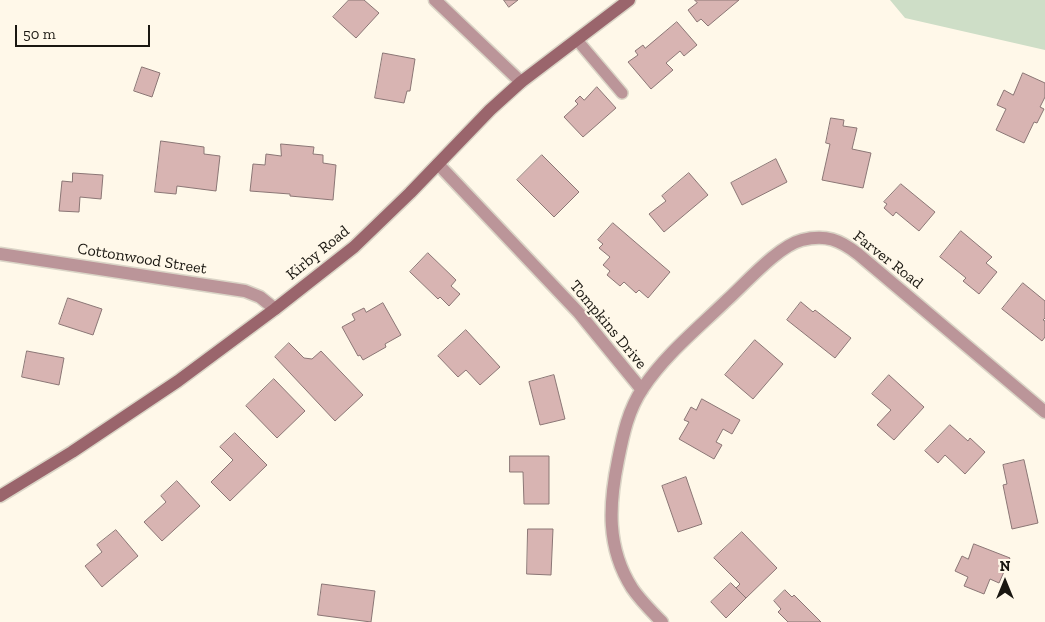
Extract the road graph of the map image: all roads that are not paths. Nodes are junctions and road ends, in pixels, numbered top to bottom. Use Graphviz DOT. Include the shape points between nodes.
graph roads {
  1 [pos="435,0"];
  2 [pos="629,0"];
  3 [pos="578,40"];
  4 [pos="521,82"];
  5 [pos="622,93"];
  6 [pos="438,164"];
  7 [pos="0,254"];
  8 [pos="275,310"];
  9 [pos="642,390"];
  10 [pos="1045,412"];
  11 [pos="0,496"];
  12 [pos="662,622"];
  1 -- 4 [label="street"];
  2 -- 3 [label="main road, Kirby Road"];
  3 -- 4 [label="main road, Kirby Road"];
  3 -- 5 [label="lane"];
  4 -- 6 [label="main road, Kirby Road"];
  6 -- 8 [label="main road, Kirby Road" via="354,247"];
  6 -- 9 [label="street, Tompkins Drive" via="579,313"];
  7 -- 8 [label="street, Cottonwood Street" via="245,291 260,297"];
  8 -- 11 [label="main road, Kirby Road" via="178,381"];
  9 -- 10 [label="street, Farver Road" via="662,362 766,264 786,247 816,237 845,244"];
  9 -- 12 [label="street, Tompkins Drive" via="628,417 613,482 613,541 632,588"];
}
